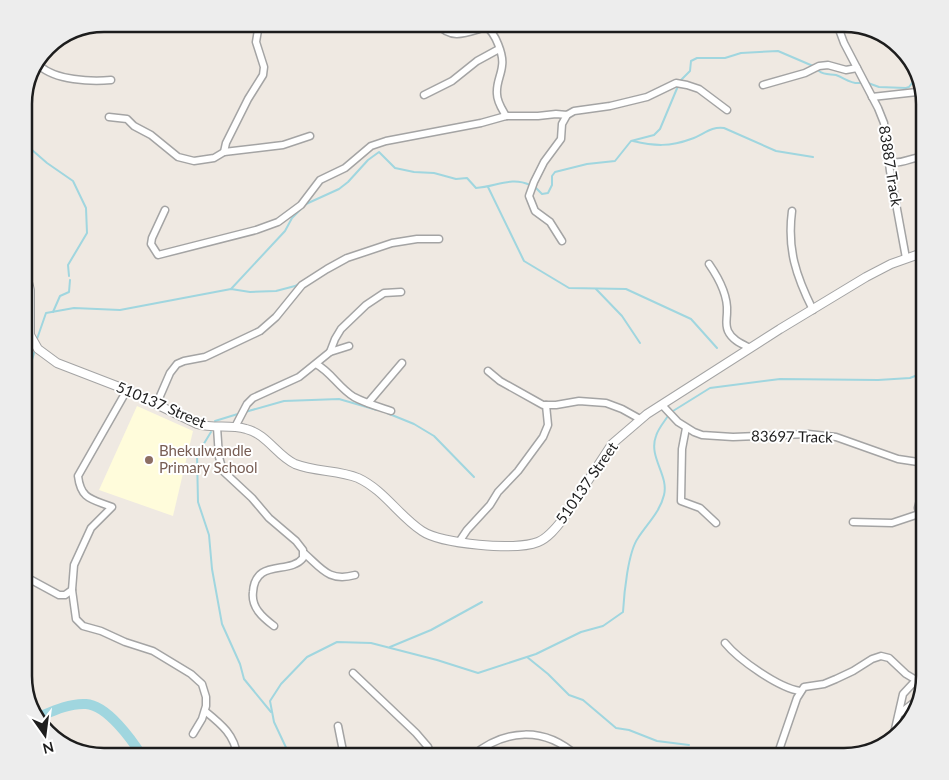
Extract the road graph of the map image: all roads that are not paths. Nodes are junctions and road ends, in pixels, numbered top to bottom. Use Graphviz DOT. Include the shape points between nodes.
graph roads {
  1 [pos="258,33"];
  2 [pos="450,33"];
  3 [pos="470,33"];
  4 [pos="492,33"];
  5 [pos="841,33"];
  6 [pos="499,49"];
  7 [pos="43,68"];
  8 [pos="858,68"];
  9 [pos="111,80"];
  10 [pos="763,85"];
  11 [pos="915,92"];
  12 [pos="424,96"];
  13 [pos="872,97"];
  14 [pos="727,110"];
  15 [pos="567,115"];
  16 [pos="506,116"];
  17 [pos="109,117"];
  18 [pos="310,136"];
  19 [pos="224,149"];
  20 [pos="916,157"];
  21 [pos="890,162"];
  22 [pos="165,210"];
  23 [pos="792,211"];
  24 [pos="439,238"];
  25 [pos="562,241"];
  26 [pos="916,255"];
  27 [pos="906,258"];
  28 [pos="709,264"];
  29 [pos="401,292"];
  30 [pos="813,310"];
  31 [pos="33,342"];
  32 [pos="349,346"];
  33 [pos="750,348"];
  34 [pos="330,352"];
  35 [pos="402,363"];
  36 [pos="316,364"];
  37 [pos="488,371"];
  38 [pos="127,390"];
  39 [pos="368,403"];
  40 [pos="157,404"];
  41 [pos="662,404"];
  42 [pos="546,405"];
  43 [pos="391,411"];
  44 [pos="640,419"];
  45 [pos="217,427"];
  46 [pos="235,427"];
  47 [pos="686,428"];
  48 [pos="916,462"];
  49 [pos="916,515"];
  50 [pos="853,522"];
  51 [pos="716,523"];
  52 [pos="460,542"];
  53 [pos="304,553"];
  54 [pos="356,575"];
  55 [pos="33,581"];
  56 [pos="72,590"];
  57 [pos="274,626"];
  58 [pos="725,643"];
  59 [pos="353,673"];
  60 [pos="916,680"];
  61 [pos="800,691"];
  62 [pos="910,706"];
  63 [pos="205,711"];
  64 [pos="898,715"];
  65 [pos="338,726"];
  66 [pos="896,726"];
  67 [pos="193,734"];
  68 [pos="235,748"];
  69 [pos="342,748"];
  70 [pos="428,748"];
  71 [pos="484,748"];
  72 [pos="567,748"];
  73 [pos="780,748"];
  1 -- 19 [label="street" via="256,42 264,67 263,75 248,98"];
  2 -- 3 [label="street"];
  4 -- 6 [label="street"];
  5 -- 8 [label="street, 83887 Track"];
  6 -- 12 [label="street"];
  6 -- 16 [label="street" via="503,64 497,95"];
  7 -- 9 [label="street" via="66,77"];
  8 -- 10 [label="street" via="846,70 821,65"];
  8 -- 13 [label="street, 83887 Track"];
  11 -- 13 [label="street"];
  13 -- 21 [label="street, 83887 Track" via="884,123"];
  14 -- 15 [label="street" via="699,89 676,83 647,97"];
  15 -- 16 [label="street"];
  15 -- 25 [label="street" via="562,124 561,139 544,162 530,196 535,211 550,222"];
  16 -- 22 [label="street" via="377,143 345,168 320,180 301,205 278,222 158,255 151,244"];
  17 -- 19 [label="street" via="127,119 170,152 186,160 211,159"];
  18 -- 19 [label="street" via="283,145"];
  20 -- 21 [label="street" via="901,163"];
  21 -- 27 [label="street, 83887 Track"];
  23 -- 30 [label="street" via="792,256 797,276"];
  24 -- 40 [label="street" via="392,243 327,268 302,285 260,331 205,356 177,364"];
  26 -- 27 [label="street, 510137 Street"];
  27 -- 30 [label="street, 510137 Street" via="866,277"];
  28 -- 33 [label="street" via="724,294 728,331 734,339"];
  29 -- 34 [label="street" via="384,293 366,305 341,329"];
  30 -- 33 [label="street, 510137 Street"];
  31 -- 38 [label="street, 510137 Street" via="57,362"];
  32 -- 34 [label="street"];
  33 -- 41 [label="street, 510137 Street"];
  34 -- 36 [label="street"];
  35 -- 39 [label="street"];
  36 -- 39 [label="street" via="354,397"];
  36 -- 46 [label="street" via="292,381 253,398"];
  37 -- 42 [label="street"];
  38 -- 40 [label="street, 510137 Street"];
  38 -- 56 [label="street" via="78,476 85,496 112,507 90,528 74,565"];
  39 -- 43 [label="street"];
  40 -- 45 [label="street, 510137 Street" via="197,424"];
  41 -- 44 [label="street, 510137 Street"];
  41 -- 47 [label="street, 83697 Track"];
  42 -- 44 [label="street" via="579,400 606,403"];
  42 -- 52 [label="street" via="548,425 543,437"];
  44 -- 52 [label="street, 510137 Street" via="612,444 563,519 543,539 515,546"];
  45 -- 46 [label="street, 510137 Street"];
  45 -- 53 [label="street" via="223,471"];
  46 -- 52 [label="street, 510137 Street" via="254,432 297,464 363,481 425,533"];
  47 -- 48 [label="street, 83697 Track" via="707,435 733,437 836,436 898,459"];
  47 -- 51 [label="street" via="681,501 700,508"];
  49 -- 50 [label="street" via="892,523"];
  53 -- 54 [label="street" via="333,576"];
  53 -- 57 [label="street" via="299,563 270,569 256,580 253,601 260,615"];
  55 -- 56 [label="street" via="59,595"];
  56 -- 63 [label="street" via="78,623 153,651 190,674 202,684 206,697"];
  58 -- 61 [label="street" via="768,678"];
  59 -- 70 [label="street"];
  60 -- 61 [label="street" via="889,658 881,656 836,679 807,686"];
  60 -- 64 [label="street" via="904,693"];
  61 -- 73 [label="street"];
  62 -- 64 [label="street"];
  63 -- 67 [label="street"];
  63 -- 68 [label="street" via="228,732"];
  64 -- 66 [label="street"];
  65 -- 69 [label="street"];
  71 -- 72 [label="street" via="507,737 518,736 547,737"];
}
